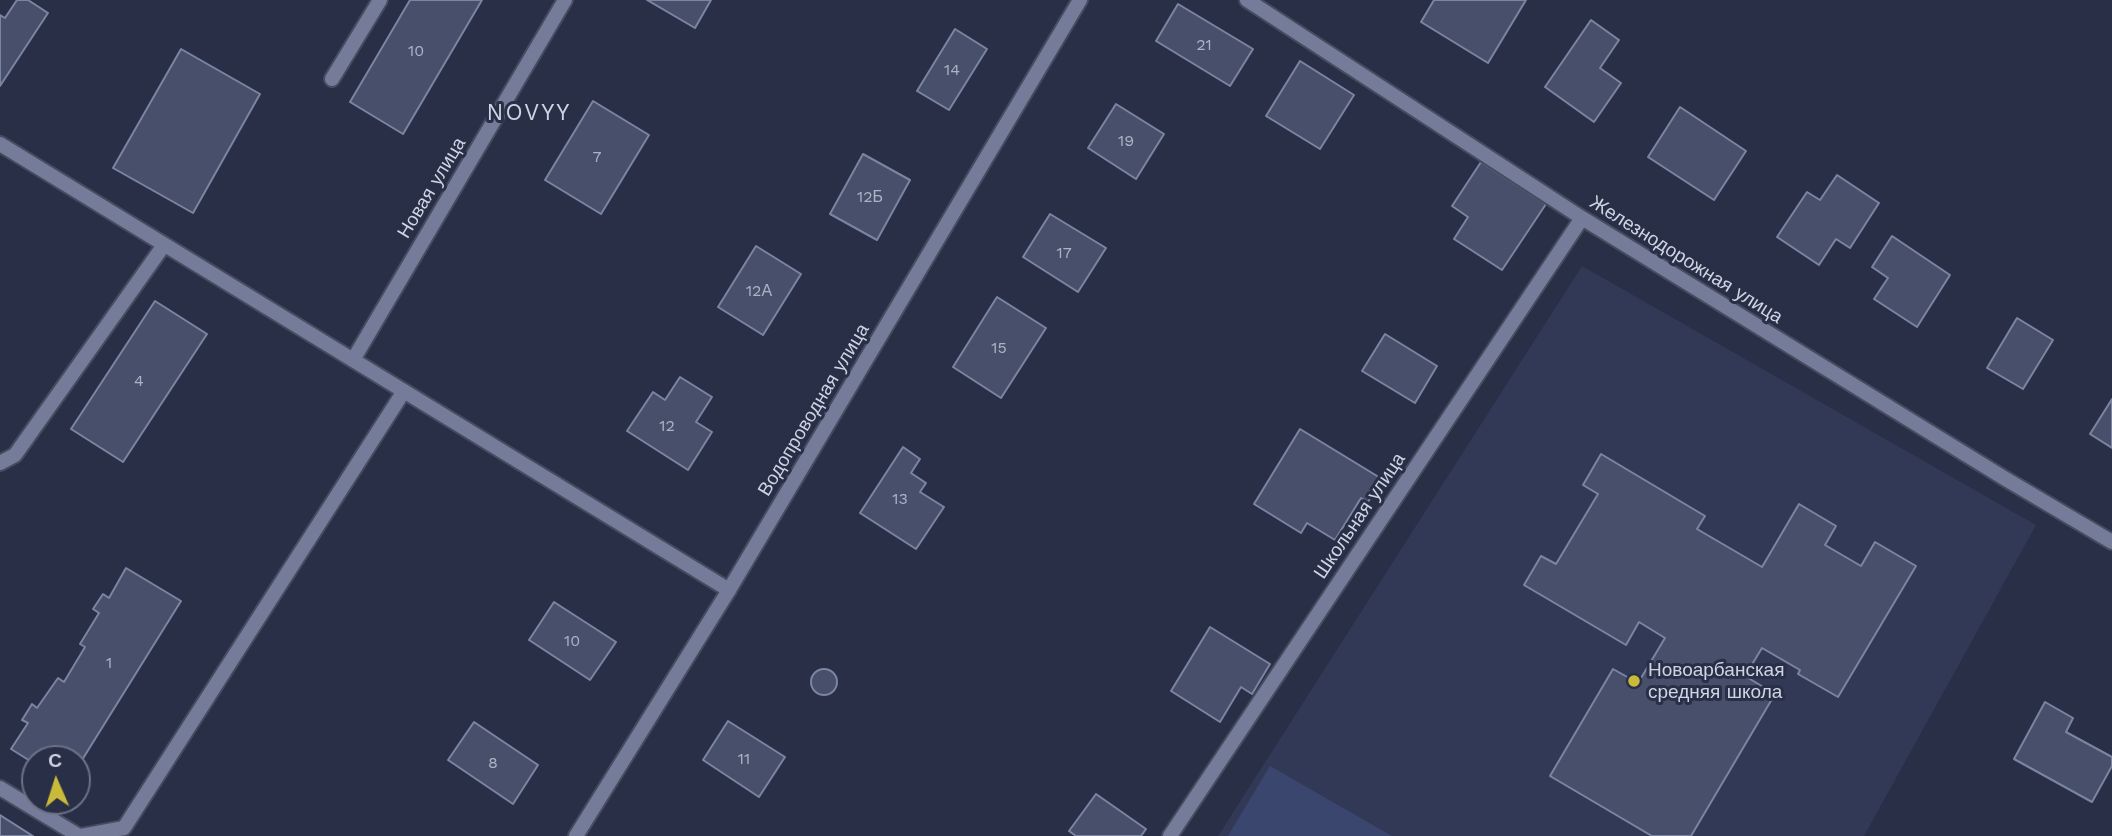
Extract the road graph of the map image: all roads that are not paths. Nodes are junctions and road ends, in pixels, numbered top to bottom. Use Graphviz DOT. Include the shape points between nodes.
graph roads {
  1 [pos="380,0"];
  2 [pos="565,0"];
  3 [pos="1080,0"];
  4 [pos="1247,0"];
  5 [pos="332,79"];
  6 [pos="0,144"];
  7 [pos="1582,218"];
  8 [pos="164,245"];
  9 [pos="353,360"];
  10 [pos="404,391"];
  11 [pos="0,463"];
  12 [pos="2112,542"];
  13 [pos="729,590"];
  14 [pos="0,789"];
  15 [pos="80,836"];
  16 [pos="576,836"];
  17 [pos="1170,836"];
  1 -- 5 [label="street"];
  2 -- 9 [label="street, Новая улица"];
  3 -- 13 [label="street, Водопроводная улица"];
  4 -- 7 [label="street, Железнодорожная улица"];
  6 -- 8 [label="street"];
  7 -- 12 [label="street, Железнодорожная улица"];
  7 -- 17 [label="street, Школьная улица"];
  8 -- 9 [label="street"];
  8 -- 11 [label="street" via="15,455"];
  9 -- 10 [label="street"];
  10 -- 13 [label="street"];
  10 -- 15 [label="street" via="124,828"];
  13 -- 16 [label="street, Водопроводная улица"];
  14 -- 15 [label="street"];
}
